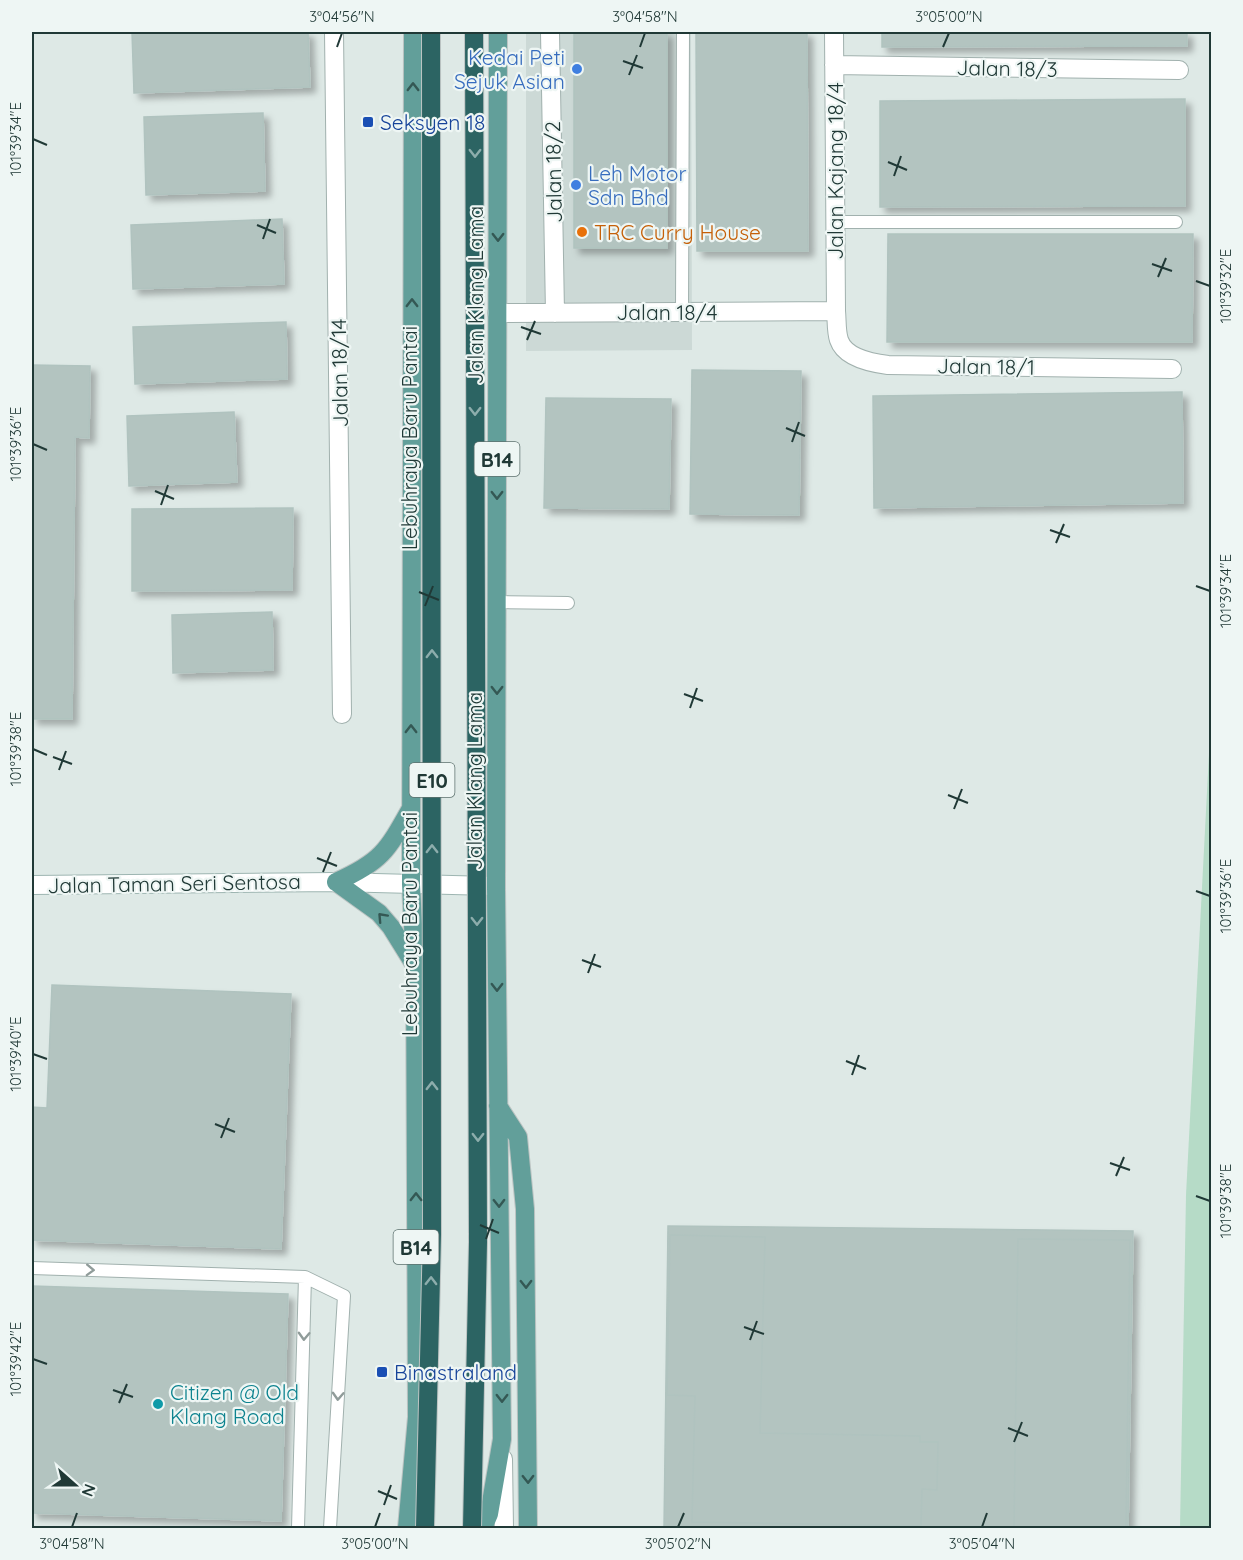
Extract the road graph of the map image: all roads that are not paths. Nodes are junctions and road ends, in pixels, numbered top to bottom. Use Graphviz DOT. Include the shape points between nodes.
graph roads {
  1 [pos="334,32"];
  2 [pos="413,32"];
  3 [pos="432,32"];
  4 [pos="474,32"];
  5 [pos="498,32"];
  6 [pos="550,32"];
  7 [pos="683,32"];
  8 [pos="834,32"];
  9 [pos="834,65"];
  10 [pos="1179,70"];
  11 [pos="836,222"];
  12 [pos="1176,222"];
  13 [pos="836,311"];
  14 [pos="682,312"];
  15 [pos="498,313"];
  16 [pos="555,313"];
  17 [pos="1172,369"];
  18 [pos="497,602"];
  19 [pos="568,603"];
  20 [pos="342,714"];
  21 [pos="411,808"];
  22 [pos="336,882"];
  23 [pos="32,885"];
  24 [pos="411,885"];
  25 [pos="496,886"];
  26 [pos="415,965"];
  27 [pos="498,1106"];
  28 [pos="32,1268"];
  29 [pos="305,1277"];
  30 [pos="502,1439"];
  31 [pos="528,1504"];
  32 [pos="298,1528"];
  33 [pos="330,1528"];
  34 [pos="407,1528"];
  35 [pos="425,1528"];
  36 [pos="472,1528"];
  37 [pos="483,1528"];
  38 [pos="504,1528"];
  39 [pos="528,1528"];
  40 [pos="535,1528"];
  1 -- 20 [label="street, Jalan 18/14"];
  21 -- 2 [label="main road, B14, one-way"];
  35 -- 3 [label="highway, Lebuhraya Baru Pantai / E10, one-way, bridge" via="432,1234"];
  4 -- 36 [label="highway, E10, one-way, bridge" via="478,1242"];
  5 -- 15 [label="main road, Jalan Klang Lama / B14, one-way"];
  6 -- 16 [label="street, Jalan 18/2"];
  7 -- 14 [label="lane"];
  8 -- 9 [label="street, Jalan Kajang 18/4"];
  9 -- 10 [label="street, Jalan 18/3"];
  9 -- 11 [label="street, Jalan Kajang 18/4"];
  11 -- 12 [label="lane"];
  11 -- 13 [label="street, Jalan Kajang 18/4"];
  13 -- 14 [label="street, Jalan 18/4"];
  13 -- 17 [label="street, Jalan 18/1" via="839,342 866,362"];
  14 -- 16 [label="street, Jalan 18/4"];
  15 -- 16 [label="street, Jalan 18/4"];
  15 -- 18 [label="main road, Jalan Klang Lama / B14, one-way"];
  18 -- 19 [label="lane"];
  18 -- 25 [label="main road, Jalan Klang Lama / B14, one-way"];
  21 -- 22 [label="main road" via="389,847 376,861"];
  21 -- 24 [label="main road, B14"];
  22 -- 23 [label="street, Jalan Taman Seri Sentosa"];
  22 -- 24 [label="street, Jalan Taman Seri Sentosa"];
  26 -- 22 [label="main road, one-way" via="379,913"];
  24 -- 25 [label="street, Jalan Taman Seri Sentosa"];
  24 -- 26 [label="main road, B14"];
  25 -- 27 [label="main road, Jalan Klang Lama / B14, one-way"];
  34 -- 26 [label="main road, B14, one-way" via="417,1417"];
  27 -- 30 [label="main road, Jalan Klang Lama / B14, one-way"];
  27 -- 31 [label="main road, one-way" via="518,1137 525,1209"];
  28 -- 29 [label="lane, one-way"];
  29 -- 32 [label="lane, one-way"];
  29 -- 33 [label="lane, one-way" via="344,1296"];
  30 -- 37 [label="main road, Jalan Klang Lama / B14"];
  30 -- 38 [label="street"];
  31 -- 39 [label="main road"];
  31 -- 40 [label="main road"];
}
